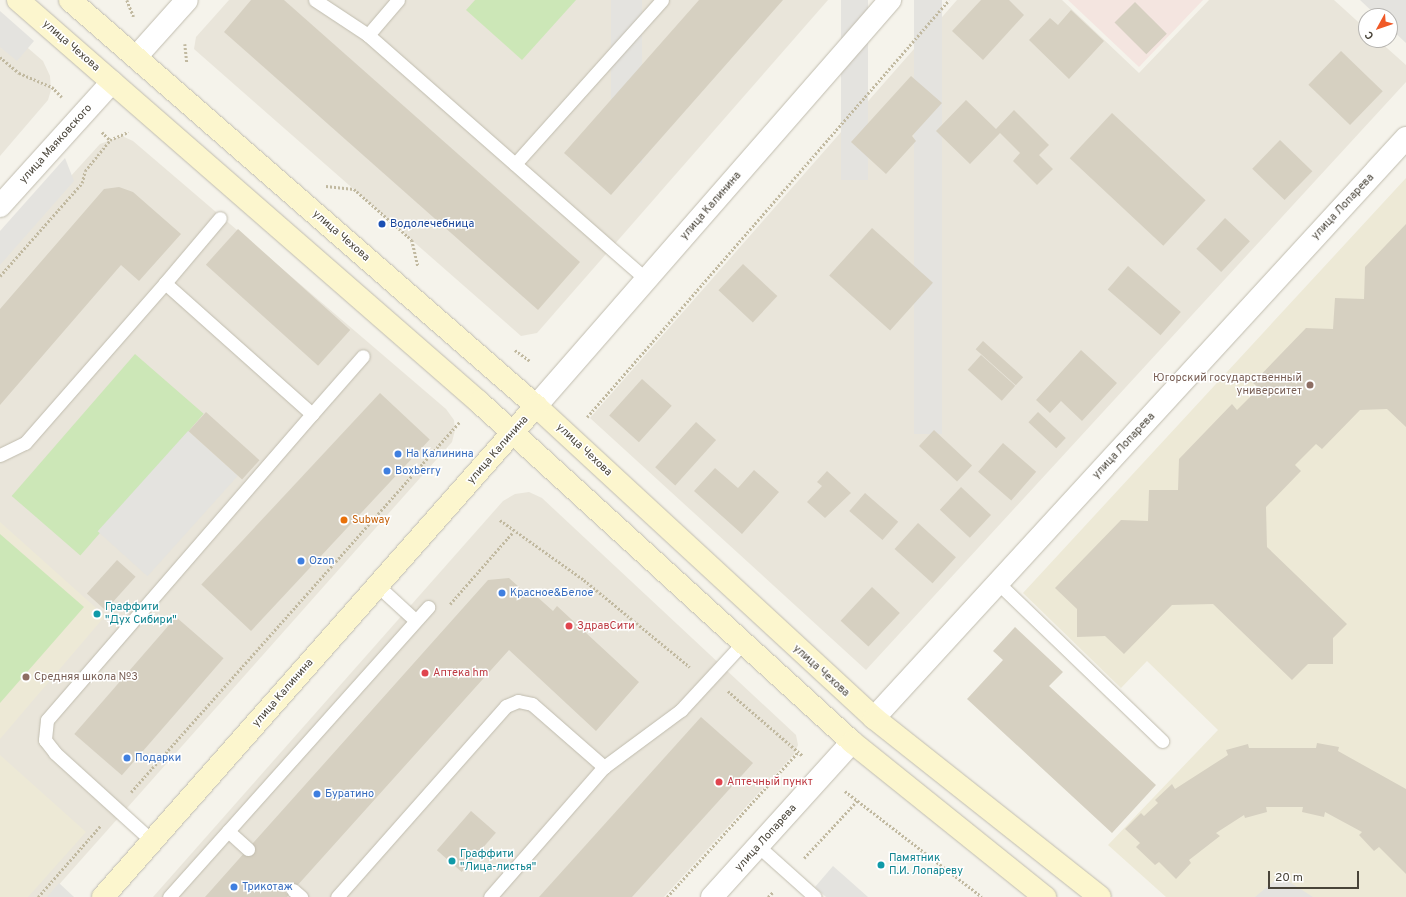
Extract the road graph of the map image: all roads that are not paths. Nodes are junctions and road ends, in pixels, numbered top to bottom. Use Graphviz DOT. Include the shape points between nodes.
graph roads {
  1 [pos="18,0"];
  2 [pos="70,0"];
  3 [pos="187,0"];
  4 [pos="315,0"];
  5 [pos="398,0"];
  6 [pos="662,0"];
  7 [pos="890,0"];
  8 [pos="368,35"];
  9 [pos="136,57"];
  10 [pos="112,82"];
  11 [pos="1406,138"];
  12 [pos="515,164"];
  13 [pos="0,206"];
  14 [pos="220,218"];
  15 [pos="646,279"];
  16 [pos="165,283"];
  17 [pos="363,356"];
  18 [pos="536,406"];
  19 [pos="312,414"];
  20 [pos="513,432"];
  21 [pos="0,455"];
  22 [pos="998,583"];
  23 [pos="378,586"];
  24 [pos="428,607"];
  25 [pos="415,620"];
  26 [pos="742,644"];
  27 [pos="874,718"];
  28 [pos="1162,741"];
  29 [pos="852,742"];
  30 [pos="604,767"];
  31 [pos="228,831"];
  32 [pos="152,841"];
  33 [pos="758,846"];
  34 [pos="248,849"];
  35 [pos="103,897"];
  36 [pos="169,897"];
  37 [pos="337,897"];
  38 [pos="490,897"];
  39 [pos="712,897"];
  40 [pos="814,897"];
  41 [pos="1046,897"];
  42 [pos="1100,897"];
  1 -- 10 [label="main road, улица Чехова"];
  2 -- 9 [label="main road, улица Чехова"];
  3 -- 9 [label="street"];
  4 -- 8 [label="lane"];
  5 -- 8 [label="lane"];
  6 -- 12 [label="lane"];
  7 -- 15 [label="street, улица Калинина"];
  8 -- 12 [label="lane"];
  9 -- 18 [label="main road, улица Чехова"];
  10 -- 13 [label="street, улица Маяковского"];
  10 -- 20 [label="main road, улица Чехова"];
  11 -- 22 [label="street, улица Лопарева"];
  12 -- 15 [label="lane"];
  14 -- 16 [label="lane"];
  15 -- 18 [label="street, улица Калинина"];
  16 -- 19 [label="lane"];
  16 -- 21 [label="lane" via="25,444"];
  17 -- 19 [label="lane"];
  18 -- 20 [label="main road, улица Калинина"];
  18 -- 27 [label="main road, улица Чехова"];
  19 -- 32 [label="lane" via="47,720 44,732 49,746"];
  20 -- 23 [label="main road, улица Калинина"];
  20 -- 26 [label="main road, улица Чехова"];
  22 -- 27 [label="street, улица Лопарева"];
  22 -- 28 [label="lane"];
  23 -- 25 [label="lane"];
  23 -- 32 [label="main road, улица Калинина"];
  24 -- 25 [label="lane"];
  25 -- 31 [label="lane"];
  26 -- 29 [label="main road, улица Чехова"];
  26 -- 30 [label="lane" via="681,710"];
  27 -- 42 [label="main road, улица Чехова"];
  29 -- 33 [label="street, улица Лопарева"];
  29 -- 41 [label="main road, улица Чехова"];
  30 -- 37 [label="lane" via="532,704 518,702 506,706"];
  30 -- 38 [label="lane"];
  31 -- 34 [label="lane"];
  31 -- 36 [label="lane"];
  32 -- 35 [label="main road, улица Калинина"];
  33 -- 39 [label="street, улица Лопарева"];
  33 -- 40 [label="lane"];
}
